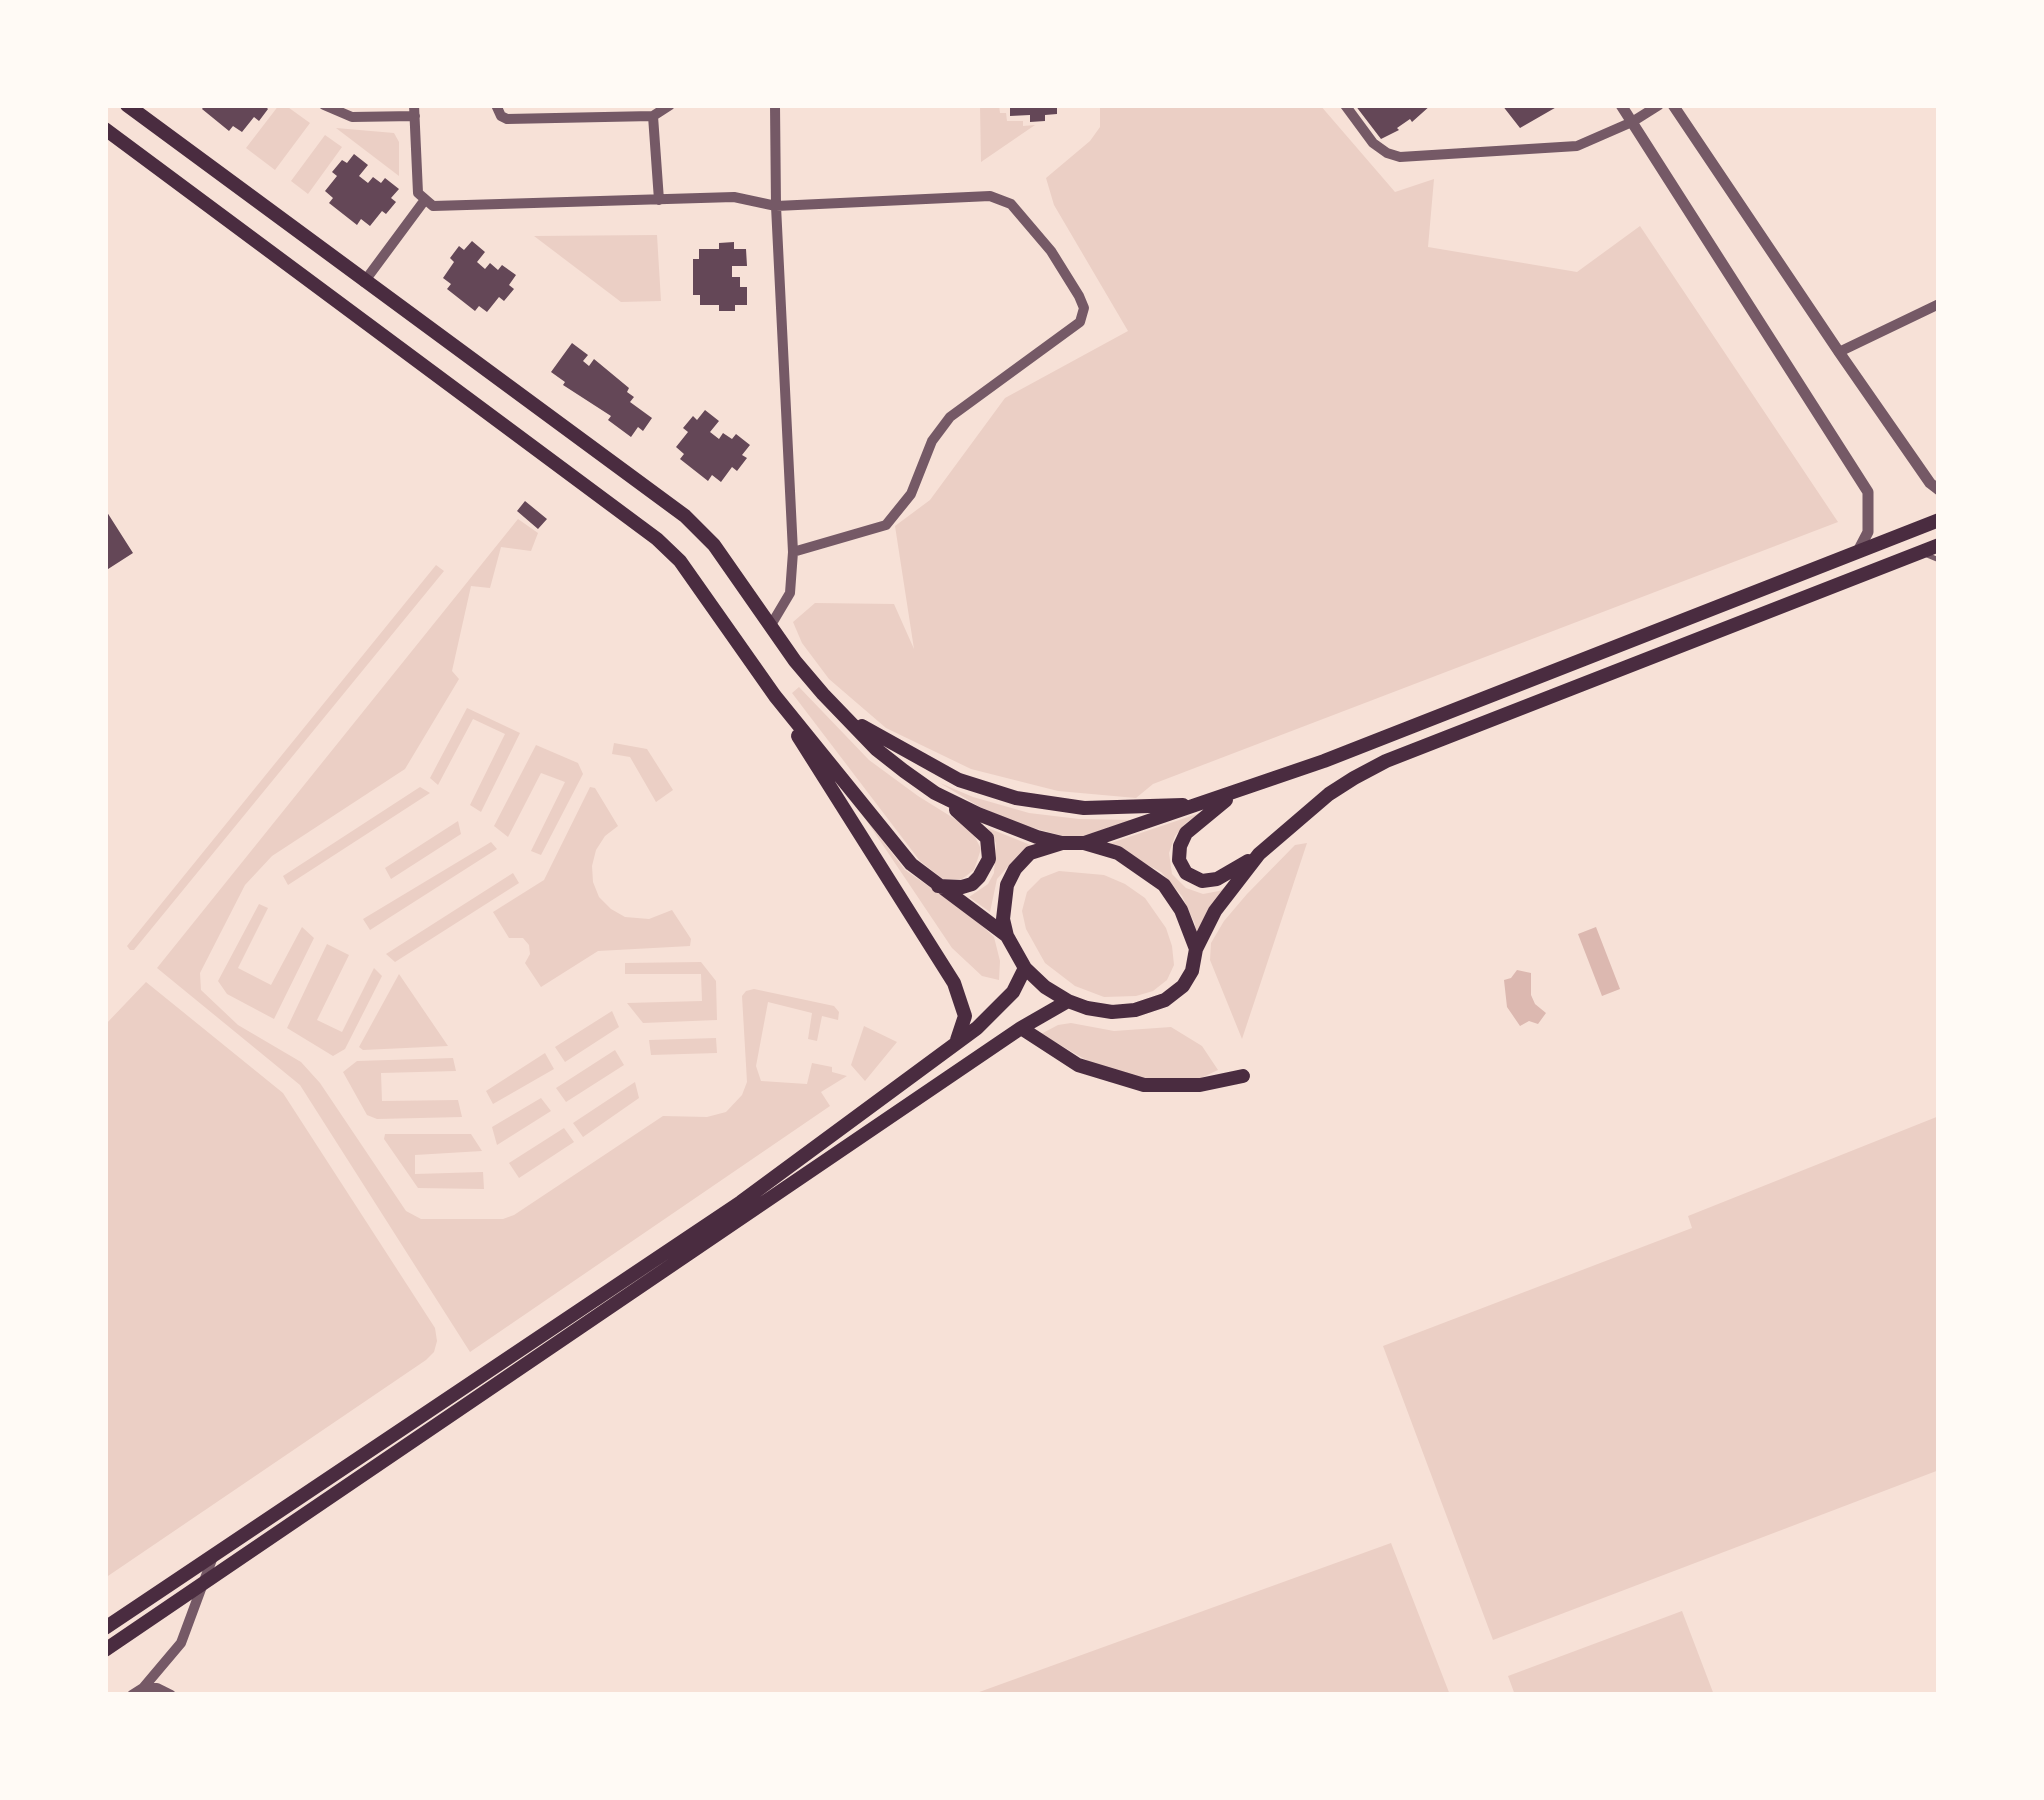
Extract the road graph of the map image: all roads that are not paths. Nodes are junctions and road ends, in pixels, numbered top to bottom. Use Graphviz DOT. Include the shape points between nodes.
graph roads {
  1 [pos="128,105"];
  2 [pos="325,105"];
  3 [pos="496,105"];
  4 [pos="670,105"];
  5 [pos="774,105"];
  6 [pos="1345,105"];
  7 [pos="1621,105"];
  8 [pos="1659,105"];
  9 [pos="1673,105"];
  10 [pos="414,110"];
  11 [pos="654,116"];
  12 [pos="1632,122"];
  13 [pos="105,129"];
  14 [pos="660,200"];
  15 [pos="424,202"];
  16 [pos="776,206"];
  17 [pos="364,282"];
  18 [pos="1939,304"];
  19 [pos="1839,352"];
  20 [pos="1936,484"];
  21 [pos="1939,520"];
  22 [pos="1939,545"];
  23 [pos="793,552"];
  24 [pos="1857,553"];
  25 [pos="1919,553"];
  26 [pos="1939,560"];
  27 [pos="771,625"];
  28 [pos="775,696"];
  29 [pos="844,716"];
  30 [pos="935,793"];
  31 [pos="1234,794"];
  32 [pos="1198,803"];
  33 [pos="1062,843"];
  34 [pos="1084,843"];
  35 [pos="1259,854"];
  36 [pos="938,886"];
  37 [pos="1007,936"];
  38 [pos="1196,949"];
  39 [pos="1025,968"];
  40 [pos="1068,1001"];
  41 [pos="1021,1028"];
  42 [pos="954,1046"];
  43 [pos="1243,1076"];
  44 [pos="745,1208"];
  45 [pos="214,1554"];
  46 [pos="204,1582"];
  47 [pos="105,1628"];
  48 [pos="105,1650"];
  49 [pos="143,1688"];
  50 [pos="132,1695"];
  51 [pos="171,1695"];
  1 -- 17 [label="main road"];
  2 -- 10 [label="street" via="352,117"];
  3 -- 11 [label="street" via="506,119"];
  4 -- 11 [label="street"];
  5 -- 16 [label="street"];
  6 -- 12 [label="street" via="1373,142 1400,157 1577,146"];
  7 -- 12 [label="street"];
  8 -- 12 [label="street"];
  9 -- 19 [label="street"];
  10 -- 15 [label="street" via="418,194"];
  11 -- 14 [label="street"];
  12 -- 24 [label="street" via="1868,492 1868,532"];
  13 -- 28 [label="main road" via="633,518 680,561"];
  14 -- 15 [label="street" via="446,207"];
  14 -- 16 [label="street" via="734,197"];
  15 -- 17 [label="street"];
  16 -- 23 [label="street"];
  16 -- 23 [label="street" via="990,196 1011,204 1084,308 1068,334 950,417 932,441 911,494 886,525"];
  17 -- 27 [label="main road" via="684,516 714,545"];
  18 -- 19 [label="street"];
  19 -- 20 [label="street"];
  21 -- 24 [label="main road"];
  22 -- 25 [label="main road"];
  23 -- 27 [label="street" via="790,593"];
  24 -- 31 [label="main road"];
  25 -- 26 [label="lane"];
  25 -- 35 [label="main road" via="1386,761 1329,794"];
  27 -- 29 [label="main road"];
  28 -- 36 [label="main road" via="910,864"];
  28 -- 42 [label="main road" via="954,982 966,1016"];
  29 -- 30 [label="main road"];
  29 -- 32 [label="main road" via="959,780 1016,798 1100,808"];
  30 -- 33 [label="main road"];
  30 -- 36 [label="main road" via="990,847 985,870 972,884"];
  31 -- 32 [label="main road"];
  31 -- 35 [label="main road" via="1186,833 1179,860 1186,874 1202,881"];
  32 -- 34 [label="main road"];
  33 -- 34 [label="main road"];
  33 -- 37 [label="main road" via="1030,854 1014,869 1003,903"];
  34 -- 38 [label="main road" via="1118,853 1164,884"];
  35 -- 38 [label="main road"];
  36 -- 37 [label="main road"];
  37 -- 39 [label="main road"];
  38 -- 40 [label="main road" via="1183,986 1165,1000 1112,1012"];
  39 -- 40 [label="main road"];
  39 -- 42 [label="main road" via="996,1012"];
  40 -- 41 [label="main road"];
  41 -- 43 [label="main road" via="1068,1060 1124,1080 1184,1086"];
  41 -- 44 [label="main road"];
  42 -- 44 [label="main road"];
  44 -- 45 [label="main road"];
  44 -- 46 [label="main road"];
  45 -- 46 [label="street"];
  45 -- 47 [label="main road"];
  46 -- 48 [label="main road"];
  46 -- 49 [label="street" via="181,1642"];
  49 -- 50 [label="street"];
  49 -- 51 [label="street"];
}
